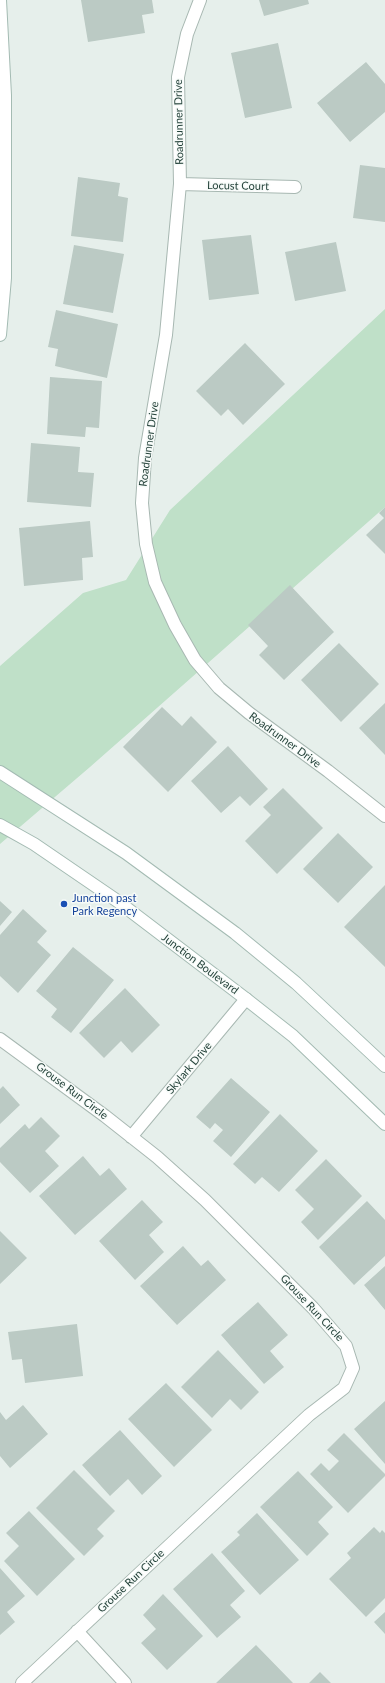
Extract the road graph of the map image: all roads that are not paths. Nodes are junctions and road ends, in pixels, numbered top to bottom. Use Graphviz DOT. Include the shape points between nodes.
graph roads {
  1 [pos="0,0"];
  2 [pos="200,0"];
  3 [pos="180,184"];
  4 [pos="295,187"];
  5 [pos="0,335"];
  6 [pos="0,772"];
  7 [pos="385,816"];
  8 [pos="0,825"];
  9 [pos="246,999"];
  10 [pos="0,1039"];
  11 [pos="385,1066"];
  12 [pos="385,1124"];
  13 [pos="131,1137"];
  14 [pos="77,1631"];
  15 [pos="22,1683"];
  16 [pos="125,1683"];
  1 -- 5 [label="street" via="5,95 5,278"];
  2 -- 3 [label="street, Roadrunner Drive" via="187,34 178,77"];
  3 -- 4 [label="street, Locust Court"];
  3 -- 7 [label="street, Roadrunner Drive" via="166,335 145,458 142,503 146,544 155,582 174,625 195,660 220,688"];
  6 -- 11 [label="street" via="126,853 235,933 296,983"];
  8 -- 9 [label="street, Junction Boulevard" via="34,844 116,900"];
  9 -- 12 [label="street, Junction Boulevard" via="293,1036"];
  9 -- 13 [label="street, Skylark Drive"];
  10 -- 13 [label="street, Grouse Run Circle"];
  13 -- 14 [label="street, Grouse Run Circle" via="205,1200 314,1308 346,1346 353,1368 344,1388 309,1414"];
  14 -- 15 [label="street, Grouse Run Circle"];
  14 -- 16 [label="street"];
}
